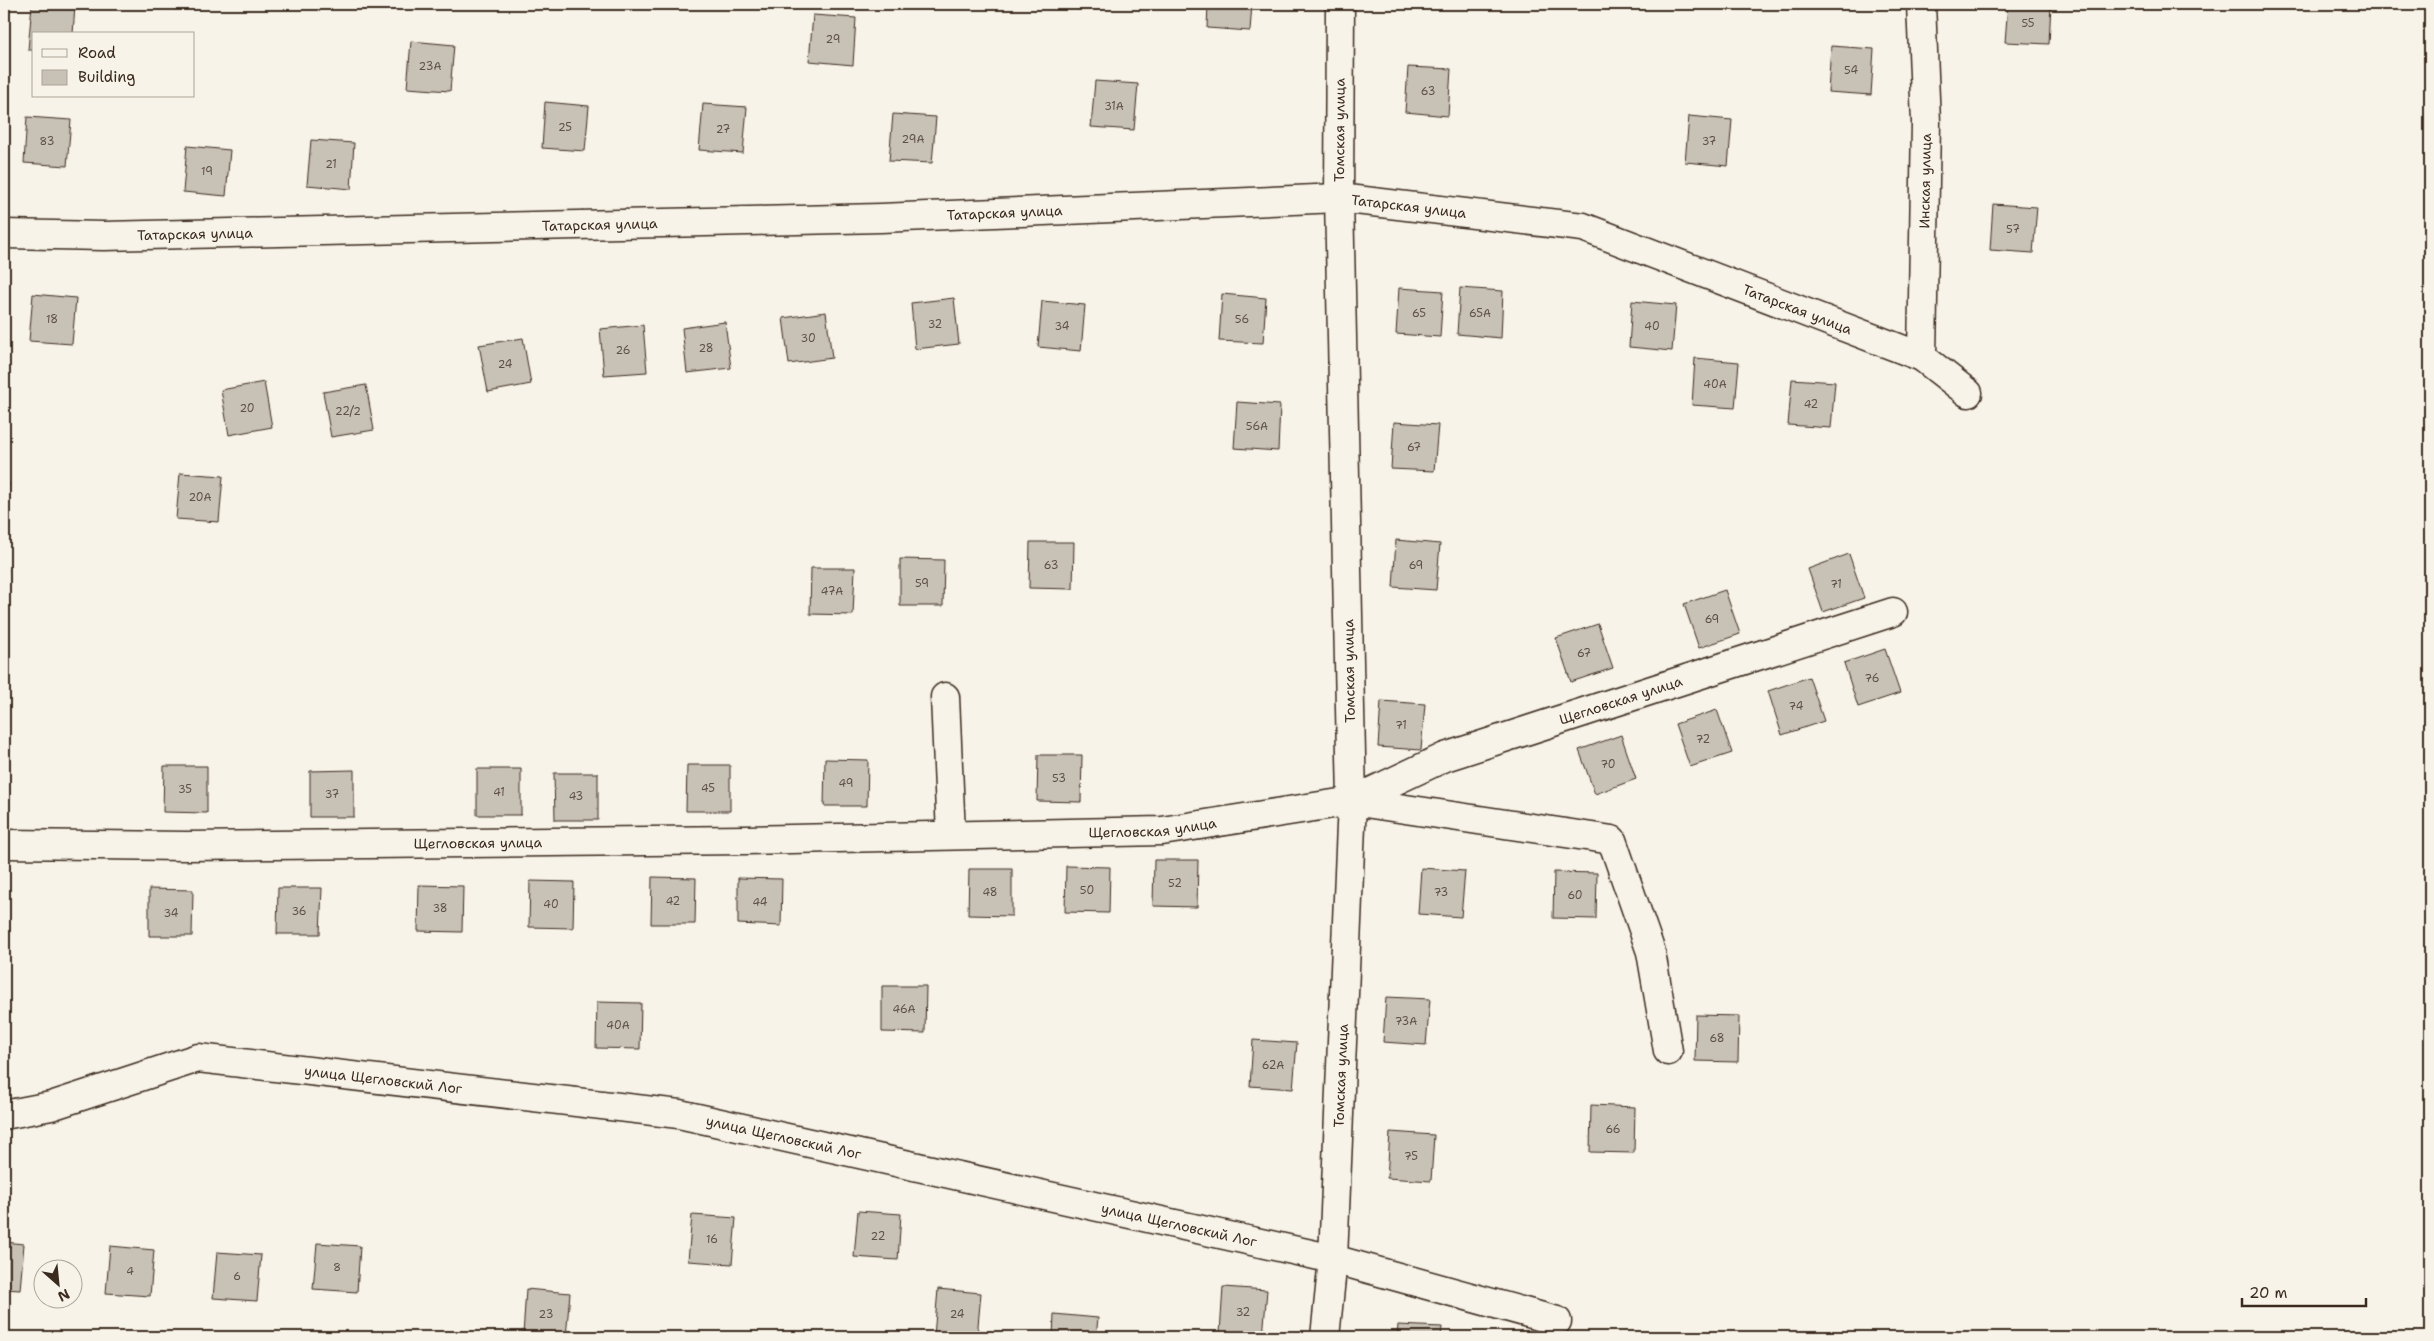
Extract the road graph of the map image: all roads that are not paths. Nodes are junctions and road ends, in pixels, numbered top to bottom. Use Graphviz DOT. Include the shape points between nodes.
graph roads {
  1 [pos="1340,4"];
  2 [pos="1921,4"];
  3 [pos="1339,198"];
  4 [pos="4,234"];
  5 [pos="1922,357"];
  6 [pos="1968,394"];
  7 [pos="1893,612"];
  8 [pos="945,697"];
  9 [pos="1352,801"];
  10 [pos="951,835"];
  11 [pos="4,844"];
  12 [pos="1668,1051"];
  13 [pos="4,1115"];
  14 [pos="1333,1259"];
  15 [pos="1557,1321"];
  16 [pos="1325,1337"];
  1 -- 3 [label="street, Томская улица"];
  2 -- 5 [label="street, Инская улица" via="1926,122"];
  3 -- 4 [label="street, Татарская улица" via="882,218 104,236"];
  3 -- 5 [label="street, Татарская улица" via="1583,227"];
  3 -- 9 [label="street, Томская улица"];
  5 -- 6 [label="street, Татарская улица"];
  7 -- 9 [label="street, Щегловская улица" via="1445,757"];
  8 -- 10 [label="street"];
  9 -- 10 [label="street, Щегловская улица" via="1162,830"];
  9 -- 12 [label="street, Щегловская улица" via="1612,840 1651,952"];
  9 -- 14 [label="street, Томская улица"];
  10 -- 11 [label="street, Щегловская улица" via="226,845"];
  13 -- 14 [label="street, улица Щегловский Лог" via="51,1106 198,1058 679,1114"];
  14 -- 15 [label="street, улица Щегловский Лог"];
  14 -- 16 [label="street, Томская улица"];
}
